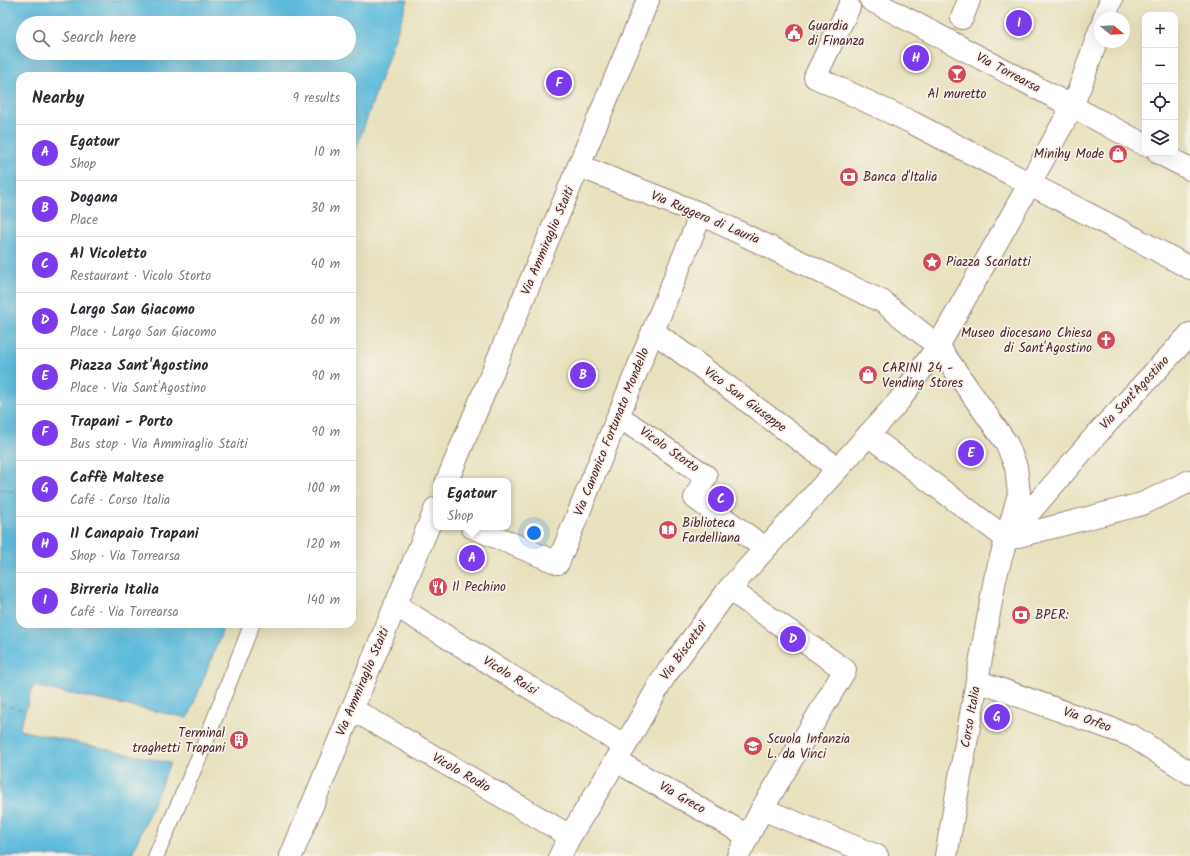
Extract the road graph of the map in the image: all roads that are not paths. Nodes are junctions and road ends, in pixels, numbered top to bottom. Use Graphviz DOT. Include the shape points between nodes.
graph roads {
  1 [pos="648,0"];
  2 [pos="871,0"];
  3 [pos="1111,0"];
  4 [pos="850,3"];
  5 [pos="966,9"];
  6 [pos="1106,12"];
  7 [pos="952,43"];
  8 [pos="1094,47"];
  9 [pos="1076,97"];
  10 [pos="1142,143"];
  11 [pos="1165,156"];
  12 [pos="578,166"];
  13 [pos="1190,169"];
  14 [pos="1033,177"];
  15 [pos="701,214"];
  16 [pos="1190,268"];
  17 [pos="654,331"];
  18 [pos="1190,334"];
  19 [pos="938,346"];
  20 [pos="618,416"];
  21 [pos="868,435"];
  22 [pos="837,468"];
  23 [pos="448,478"];
  24 [pos="1190,480"];
  25 [pos="433,516"];
  26 [pos="479,530"];
  27 [pos="1007,539"];
  28 [pos="765,548"];
  29 [pos="729,589"];
  30 [pos="395,605"];
  31 [pos="250,628"];
  32 [pos="977,681"];
  33 [pos="352,709"];
  34 [pos="620,754"];
  35 [pos="1190,773"];
  36 [pos="762,809"];
  37 [pos="570,836"];
  38 [pos="748,836"];
  39 [pos="156,856"];
  40 [pos="291,856"];
  41 [pos="560,856"];
  42 [pos="738,856"];
  43 [pos="877,856"];
  44 [pos="946,856"];
  1 -- 12 [label="street, Via Ammiraglio Staiti"];
  2 -- 7 [label="street, Via Torrearsa"];
  3 -- 6 [label="street"];
  4 -- 14 [label="street" via="815,77"];
  5 -- 7 [label="street"];
  7 -- 9 [label="street, Via Torrearsa"];
  8 -- 9 [label="street, Via Biscottai"];
  9 -- 10 [label="street, Via Torrearsa"];
  9 -- 14 [label="street, Via Biscottai"];
  11 -- 13 [label="street"];
  12 -- 15 [label="street, Via Ruggero di Lauria"];
  12 -- 23 [label="street, Via Ammiraglio Staiti"];
  14 -- 16 [label="street"];
  14 -- 19 [label="street, Via Biscottai"];
  15 -- 17 [label="street, Via Canonico Fortunato Mondello"];
  15 -- 19 [label="street, Via Ruggero di Lauria" via="883,302"];
  17 -- 20 [label="street, Via Canonico Fortunato Mondello"];
  17 -- 22 [label="street, Vico San Giuseppe"];
  18 -- 27 [label="street, Via Sant'Agostino" via="1097,434"];
  19 -- 21 [label="street, Via Biscottai" via="898,401"];
  19 -- 27 [label="street, Corso Italia" via="1007,444 1016,467 1019,494"];
  20 -- 26 [label="street, Via Canonico Fortunato Mondello" via="558,563"];
  20 -- 28 [label="street, Vicolo Storto" via="706,476 694,498"];
  21 -- 22 [label="street, Via Biscottai"];
  21 -- 27 [label="street"];
  22 -- 28 [label="street, Via Biscottai"];
  24 -- 27 [label="street" via="1142,504"];
  25 -- 30 [label="street, Via Ammiraglio Staiti"];
  27 -- 32 [label="street, Corso Italia" via="995,579"];
  28 -- 29 [label="street, Via Biscottai"];
  29 -- 34 [label="street, Via Biscottai" via="664,677"];
  29 -- 36 [label="street" via="845,670"];
  30 -- 33 [label="street, Via Ammiraglio Staiti"];
  30 -- 34 [label="street, Vicolo Raisi"];
  31 -- 39 [label="lane" via="203,748"];
  32 -- 35 [label="street, Via Orfeo" via="1132,736"];
  32 -- 44 [label="street, Corso Italia"];
  33 -- 37 [label="street, Vicolo Rodio"];
  33 -- 40 [label="street, Via Ammiraglio Staiti"];
  34 -- 37 [label="street, Via Biscottai"];
  34 -- 38 [label="street, Via Greco"];
  36 -- 38 [label="street"];
  36 -- 43 [label="street"];
  37 -- 41 [label="street, Via Biscottai"];
  38 -- 42 [label="street"];
}
